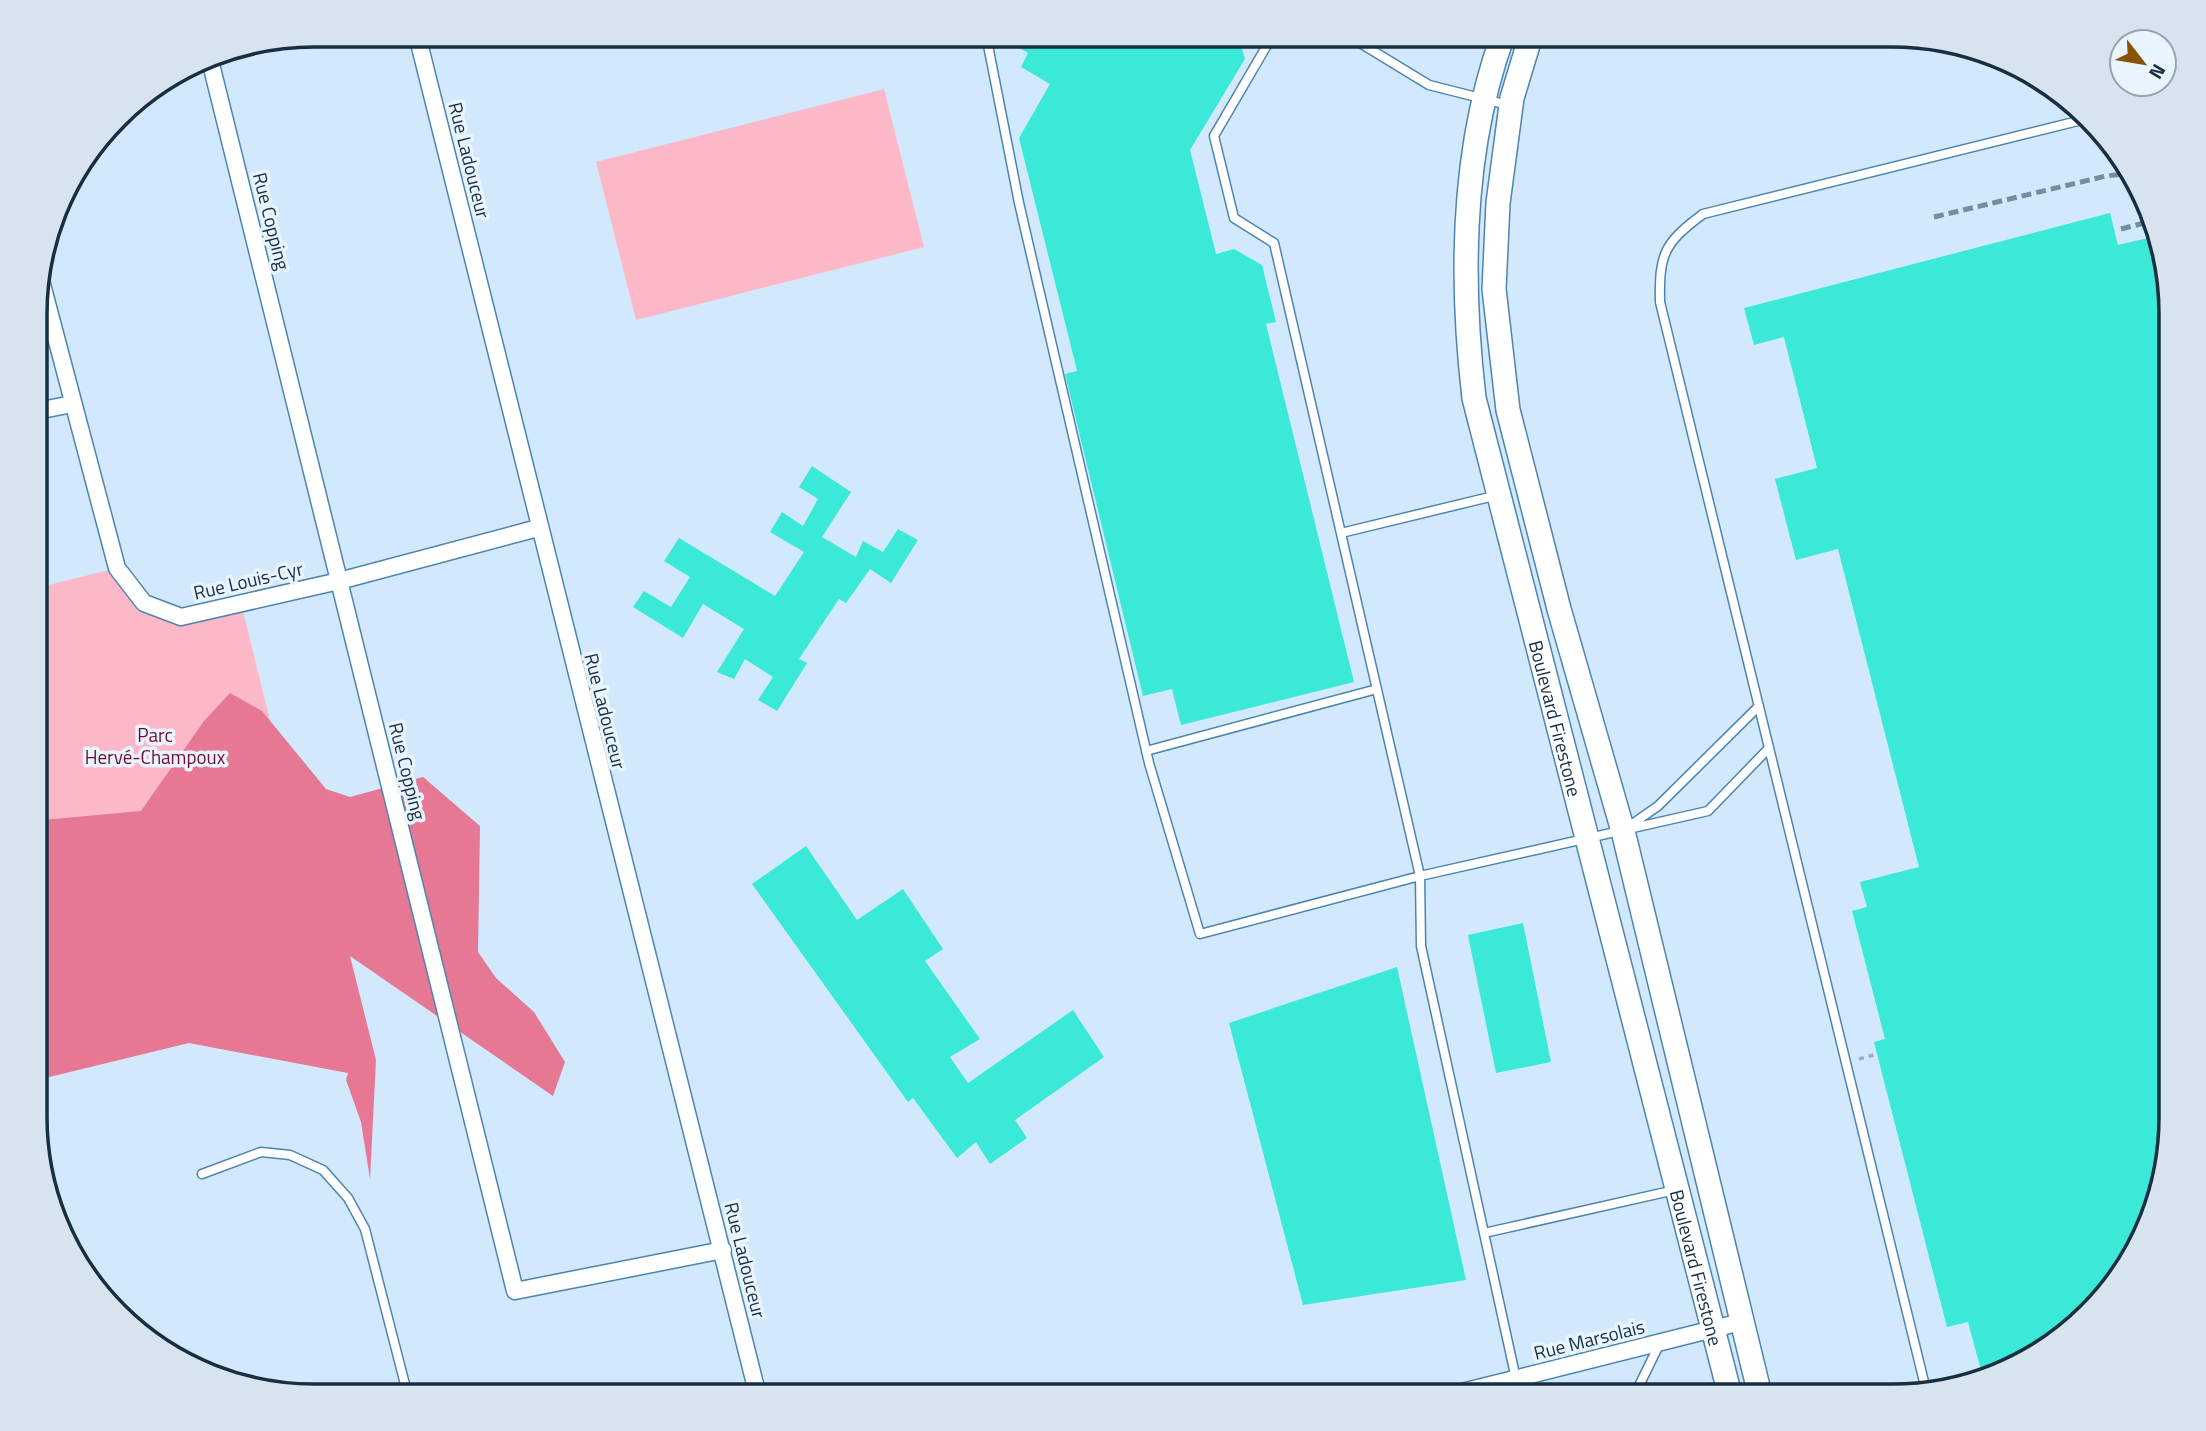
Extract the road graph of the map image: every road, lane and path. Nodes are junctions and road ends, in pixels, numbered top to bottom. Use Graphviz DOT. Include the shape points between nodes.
graph roads {
  1 [pos="420,47"];
  2 [pos="988,47"];
  3 [pos="1266,47"];
  4 [pos="1367,47"];
  5 [pos="1499,47"];
  6 [pos="1528,47"];
  7 [pos="212,68"];
  8 [pos="1484,100"];
  9 [pos="1511,106"];
  10 [pos="2076,122"];
  11 [pos="47,307"];
  12 [pos="72,404"];
  13 [pos="47,409"];
  14 [pos="1498,495"];
  15 [pos="538,528"];
  16 [pos="1341,533"];
  17 [pos="339,581"];
  18 [pos="1377,689"];
  19 [pos="1759,706"];
  20 [pos="1769,748"];
  21 [pos="1146,751"];
  22 [pos="1623,831"];
  23 [pos="1589,836"];
  24 [pos="1420,876"];
  25 [pos="1877,1054"];
  26 [pos="1857,1059"];
  27 [pos="202,1174"];
  28 [pos="1678,1189"];
  29 [pos="1484,1233"];
  30 [pos="723,1250"];
  31 [pos="1741,1322"];
  32 [pos="1713,1331"];
  33 [pos="1659,1344"];
  34 [pos="1516,1379"];
  35 [pos="1924,1381"];
  36 [pos="405,1384"];
  37 [pos="755,1384"];
  38 [pos="1495,1384"];
  39 [pos="1639,1384"];
  40 [pos="1727,1384"];
  41 [pos="1757,1384"];
  1 -- 15 [label="street, Rue Ladouceur"];
  2 -- 21 [label="lane" via="1019,203"];
  3 -- 16 [label="lane" via="1214,136 1234,218 1273,243"];
  4 -- 8 [label="lane" via="1429,85"];
  5 -- 8 [label="main road, Boulevard Firestone"];
  6 -- 9 [label="main road, Boulevard Firestone"];
  7 -- 17 [label="street, Rue Copping"];
  8 -- 9 [label="lane"];
  8 -- 14 [label="main road, Boulevard Firestone" via="1469,206 1465,308 1474,398"];
  9 -- 22 [label="main road, Boulevard Firestone" via="1497,203 1494,289 1507,410"];
  10 -- 19 [label="lane" via="1703,214 1677,233 1659,265 1660,302"];
  11 -- 12 [label="street, Rue Louis-Cyr"];
  12 -- 13 [label="street"];
  12 -- 17 [label="street, Rue Louis-Cyr" via="117,568 144,603 181,617"];
  14 -- 16 [label="lane"];
  14 -- 23 [label="main road, Boulevard Firestone"];
  15 -- 17 [label="street, Rue Louis-Cyr"];
  15 -- 30 [label="street, Rue Ladouceur"];
  16 -- 18 [label="lane"];
  17 -- 30 [label="street, Rue Copping" via="515,1290"];
  18 -- 21 [label="lane"];
  18 -- 24 [label="lane"];
  19 -- 20 [label="lane"];
  19 -- 22 [label="lane" via="1658,806"];
  20 -- 22 [label="lane" via="1708,811"];
  20 -- 35 [label="lane"];
  21 -- 24 [label="lane" via="1200,934"];
  22 -- 23 [label="lane"];
  22 -- 31 [label="main road, Boulevard Firestone"];
  23 -- 24 [label="lane"];
  23 -- 28 [label="main road, Boulevard Firestone"];
  24 -- 29 [label="lane" via="1421,946"];
  25 -- 26 [label="path"];
  27 -- 36 [label="lane" via="261,1152 290,1155 323,1170 348,1198 365,1229"];
  28 -- 29 [label="lane"];
  28 -- 32 [label="main road, Boulevard Firestone"];
  29 -- 34 [label="lane"];
  30 -- 37 [label="street, Rue Ladouceur"];
  31 -- 32 [label="street, Rue Marsolais"];
  31 -- 41 [label="main road, Boulevard Firestone"];
  32 -- 33 [label="street, Rue Marsolais"];
  32 -- 40 [label="main road, Boulevard Firestone"];
  33 -- 34 [label="street, Rue Marsolais"];
  33 -- 39 [label="lane"];
  34 -- 38 [label="street, Rue Marsolais"];
}
